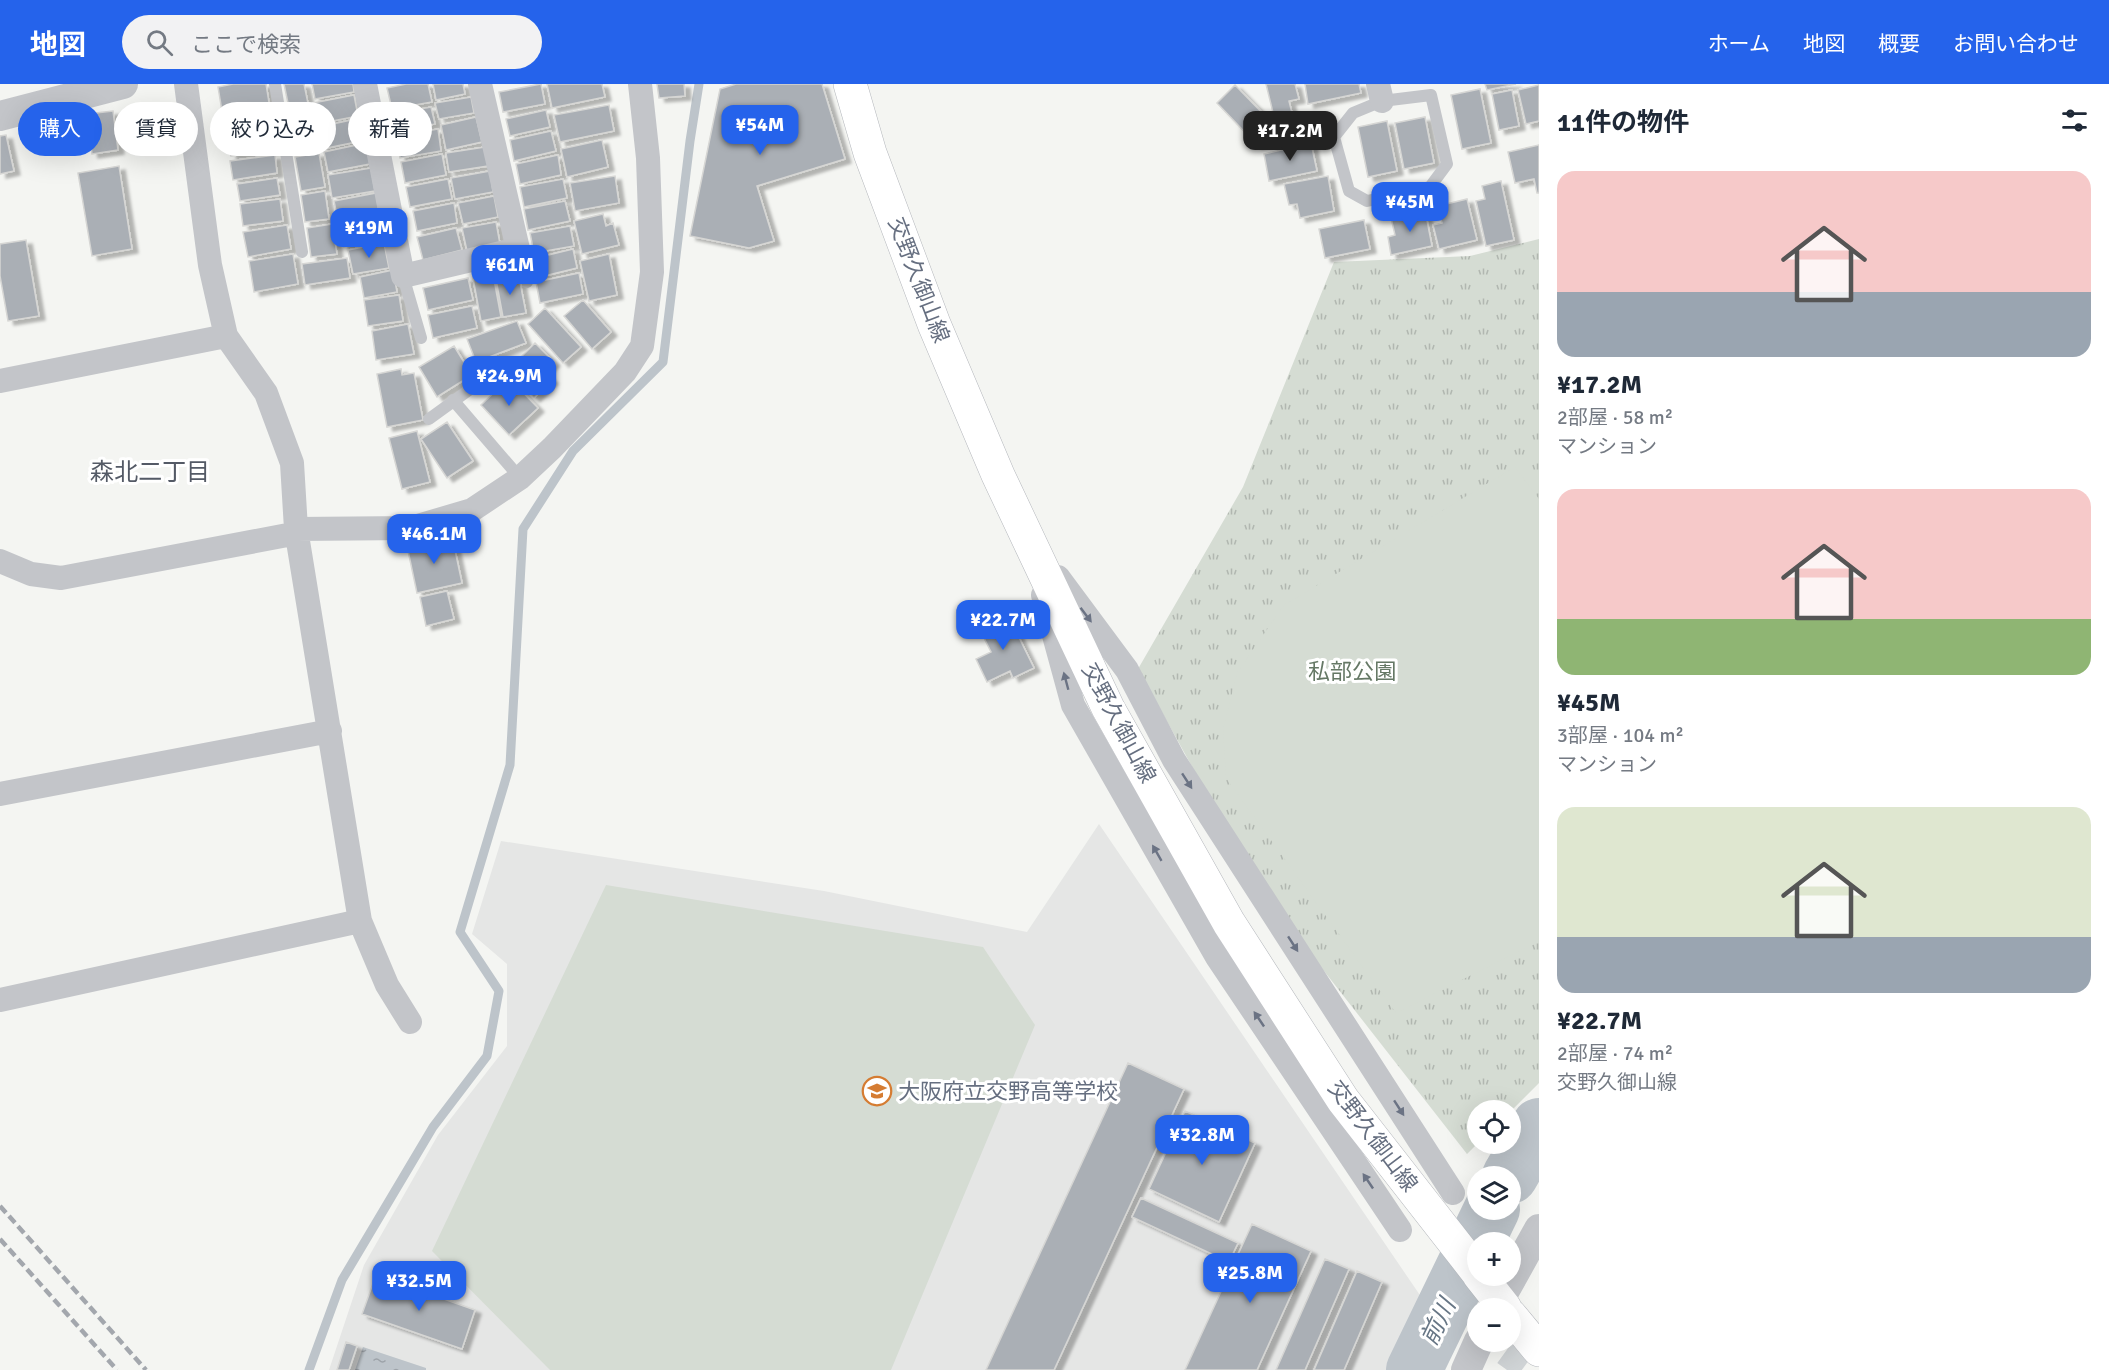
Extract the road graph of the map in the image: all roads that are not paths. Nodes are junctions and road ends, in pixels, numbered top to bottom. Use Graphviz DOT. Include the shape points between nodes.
graph roads {
  1 [pos="123,84"];
  2 [pos="186,84"];
  3 [pos="275,84"];
  4 [pos="365,84"];
  5 [pos="480,84"];
  6 [pos="640,84"];
  7 [pos="850,84"];
  8 [pos="1380,93"];
  9 [pos="0,116"];
  10 [pos="518,249"];
  11 [pos="302,252"];
  12 [pos="403,276"];
  13 [pos="527,282"];
  14 [pos="226,336"];
  15 [pos="421,338"];
  16 [pos="0,381"];
  17 [pos="480,382"];
  18 [pos="453,400"];
  19 [pos="429,419"];
  20 [pos="520,478"];
  21 [pos="297,531"];
  22 [pos="1026,534"];
  23 [pos="0,561"];
  24 [pos="330,731"];
  25 [pos="0,794"];
  26 [pos="360,921"];
  27 [pos="0,1000"];
  28 [pos="410,1022"];
  29 [pos="1453,1193"];
  30 [pos="1539,1229"];
  31 [pos="1400,1230"];
  32 [pos="1467,1260"];
  33 [pos="1508,1298"];
  34 [pos="1521,1329"];
  35 [pos="1539,1350"];
  36 [pos="1474,1352"];
  37 [pos="1466,1370"];
  1 -- 9 [label="street"];
  2 -- 14 [label="street" via="210,265"];
  3 -- 11 [label="lane"];
  4 -- 12 [label="street"];
  5 -- 10 [label="street"];
  6 -- 20 [label="street" via="648,158 652,272 642,346 626,372"];
  7 -- 22 [label="main road, 交野久御山線" via="870,153 934,324"];
  8 -- 8 [label="lane" via="1431,95 1447,164 1430,188 1368,201 1349,191 1334,137 1353,113"];
  10 -- 12 [label="street"];
  10 -- 13 [label="lane"];
  12 -- 15 [label="lane"];
  14 -- 16 [label="street"];
  14 -- 21 [label="street" via="266,393 292,462"];
  17 -- 18 [label="lane"];
  18 -- 19 [label="lane"];
  18 -- 20 [label="lane"];
  20 -- 21 [label="street" via="472,510 411,528"];
  21 -- 23 [label="street" via="68,577 31,574"];
  21 -- 24 [label="street"];
  22 -- 29 [label="street, one-way" via="1127,670 1174,760"];
  31 -- 22 [label="street, one-way" via="1217,957 1073,705"];
  22 -- 32 [label="main road, 交野久御山線" via="1108,708 1229,923 1342,1100"];
  24 -- 25 [label="street"];
  24 -- 26 [label="street"];
  26 -- 27 [label="street"];
  26 -- 28 [label="street" via="387,985"];
  30 -- 33 [label="street"];
  34 -- 35 [label="main road, 交野久御山線"];
  36 -- 37 [label="street"];
}
